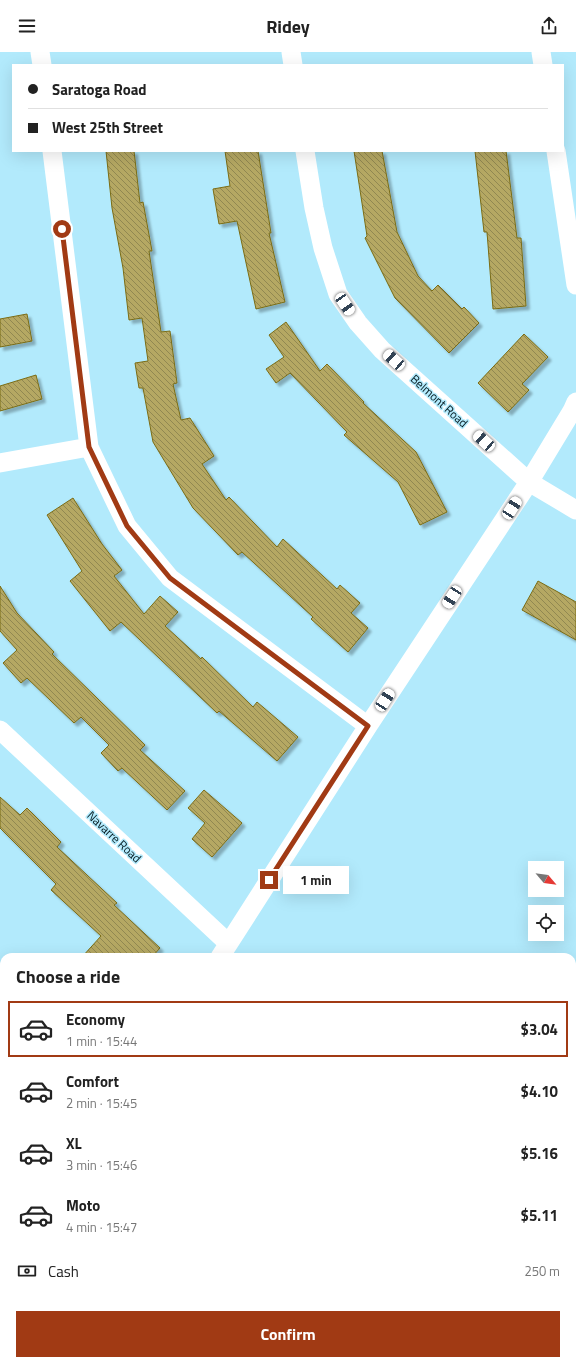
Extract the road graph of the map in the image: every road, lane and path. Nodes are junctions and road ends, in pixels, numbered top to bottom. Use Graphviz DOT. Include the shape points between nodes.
graph roads {
  1 [pos="40,52"];
  2 [pos="291,52"];
  3 [pos="541,52"];
  4 [pos="42,64"];
  5 [pos="293,64"];
  6 [pos="543,64"];
  7 [pos="52,152"];
  8 [pos="305,152"];
  9 [pos="556,152"];
  10 [pos="576,285"];
  11 [pos="576,402"];
  12 [pos="89,447"];
  13 [pos="0,463"];
  14 [pos="529,482"];
  15 [pos="576,510"];
  16 [pos="368,726"];
  17 [pos="0,730"];
  18 [pos="224,950"];
  1 -- 4 [label="street"];
  2 -- 5 [label="street"];
  3 -- 6 [label="street"];
  7 -- 12 [label="street"];
  8 -- 14 [label="street, Belmont Road" via="323,248 338,294 358,323 382,350"];
  9 -- 10 [label="street"];
  11 -- 14 [label="street"];
  12 -- 13 [label="street"];
  12 -- 16 [label="street" via="127,526 170,578"];
  14 -- 15 [label="street, Belmont Road"];
  14 -- 16 [label="street"];
  16 -- 18 [label="street"];
  17 -- 18 [label="street, Navarre Road"];
}
